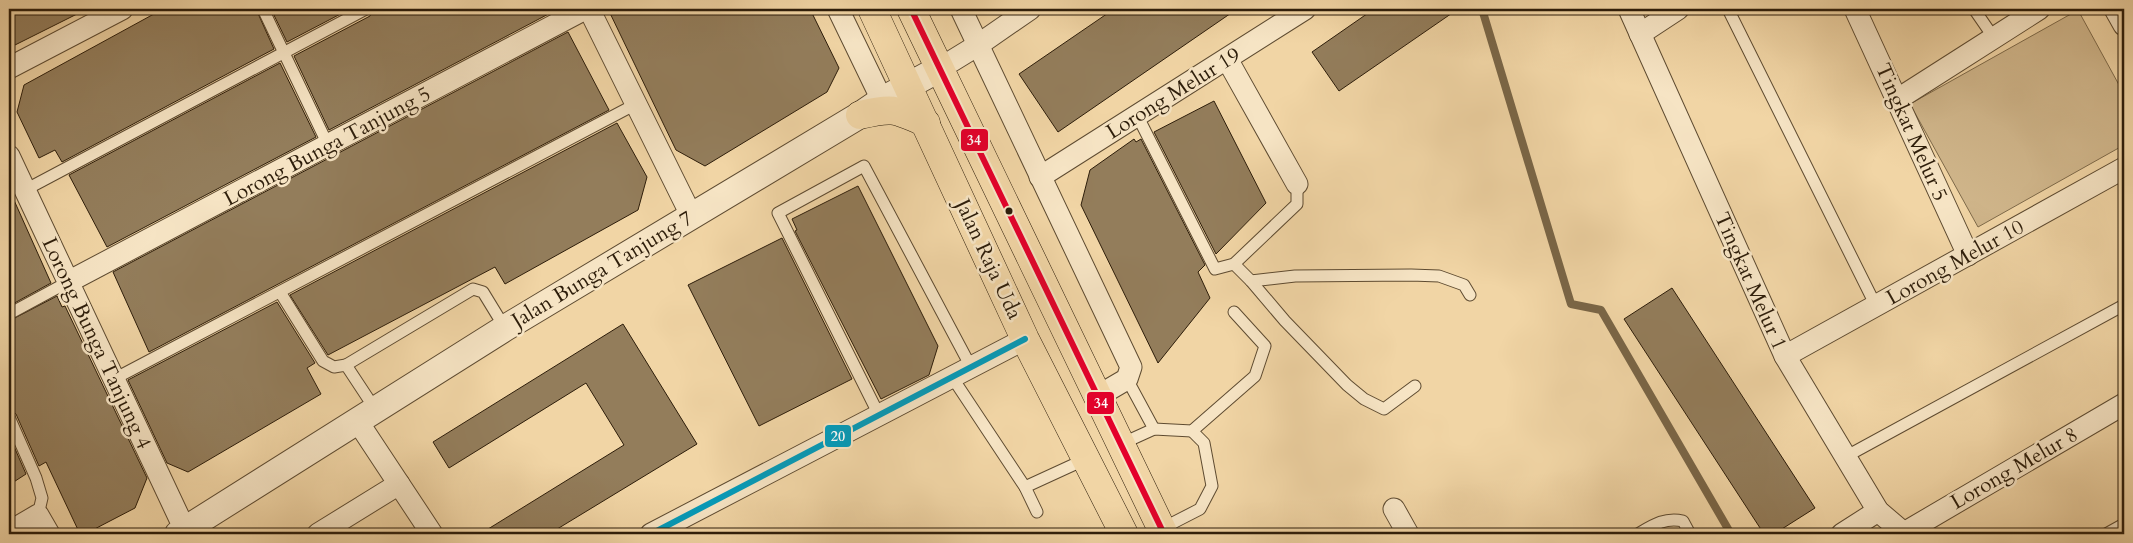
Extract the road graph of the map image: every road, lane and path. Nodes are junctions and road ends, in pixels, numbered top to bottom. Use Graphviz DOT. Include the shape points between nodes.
graph roads {
  1 [pos="122,9"];
  2 [pos="263,9"];
  3 [pos="366,9"];
  4 [pos="585,9"];
  5 [pos="589,9"];
  6 [pos="838,9"];
  7 [pos="903,9"];
  8 [pos="911,9"];
  9 [pos="961,9"];
  10 [pos="1030,9"];
  11 [pos="1305,9"];
  12 [pos="1629,9"];
  13 [pos="1678,9"];
  14 [pos="1728,9"];
  15 [pos="1855,9"];
  16 [pos="1974,9"];
  17 [pos="2039,9"];
  18 [pos="2115,9"];
  19 [pos="875,14"];
  20 [pos="2124,25"];
  21 [pos="1640,34"];
  22 [pos="1994,38"];
  23 [pos="978,45"];
  24 [pos="284,52"];
  25 [pos="1226,59"];
  26 [pos="9,68"];
  27 [pos="939,69"];
  28 [pos="909,86"];
  29 [pos="1898,99"];
  30 [pos="882,100"];
  31 [pos="636,104"];
  32 [pos="860,115"];
  33 [pos="1137,115"];
  34 [pos="926,123"];
  35 [pos="328,145"];
  36 [pos="9,156"];
  37 [pos="2124,168"];
  38 [pos="1040,176"];
  39 [pos="1297,184"];
  40 [pos="24,190"];
  41 [pos="691,215"];
  42 [pos="1968,255"];
  43 [pos="1234,264"];
  44 [pos="1251,280"];
  45 [pos="68,282"];
  46 [pos="280,292"];
  47 [pos="1470,295"];
  48 [pos="1876,306"];
  49 [pos="2124,306"];
  50 [pos="1234,312"];
  51 [pos="9,314"];
  52 [pos="505,328"];
  53 [pos="1025,339"];
  54 [pos="1785,356"];
  55 [pos="346,365"];
  56 [pos="971,367"];
  57 [pos="1129,373"];
  58 [pos="952,377"];
  59 [pos="114,379"];
  60 [pos="1415,386"];
  61 [pos="1098,396"];
  62 [pos="2124,404"];
  63 [pos="366,415"];
  64 [pos="879,415"];
  65 [pos="9,417"];
  66 [pos="1154,429"];
  67 [pos="1192,431"];
  68 [pos="1121,444"];
  69 [pos="1845,457"];
  70 [pos="1086,459"];
  71 [pos="399,484"];
  72 [pos="1025,487"];
  73 [pos="1394,508"];
  74 [pos="1878,511"];
  75 [pos="1037,512"];
  76 [pos="38,515"];
  77 [pos="2124,524"];
  78 [pos="9,532"];
  79 [pos="181,532"];
  80 [pos="1162,532"];
  81 [pos="657,533"];
  82 [pos="48,534"];
  83 [pos="318,534"];
  84 [pos="432,534"];
  85 [pos="1124,534"];
  86 [pos="1408,534"];
  87 [pos="1638,534"];
  88 [pos="1690,534"];
  89 [pos="1842,534"];
  90 [pos="1904,534"];
  91 [pos="2106,534"];
  1 -- 26 [label="street"];
  2 -- 24 [label="lane"];
  3 -- 24 [label="lane"];
  4 -- 35 [label="street, Lorong Bunga Tanjung 5"];
  5 -- 31 [label="street"];
  6 -- 30 [label="street"];
  7 -- 19 [label="main road" via="890,19"];
  8 -- 27 [label="main road, Jalan Raja Uda"];
  9 -- 23 [label="street"];
  10 -- 23 [label="street, Jalan Bunga Tanjung 7"];
  11 -- 25 [label="street, Lorong Melur 19"];
  12 -- 21 [label="street, Tingkat Melur 1"];
  13 -- 21 [label="street"];
  14 -- 48 [label="lane"];
  15 -- 29 [label="street, Tingkat Melur 5"];
  16 -- 22 [label="lane"];
  17 -- 22 [label="street"];
  18 -- 20 [label="street"];
  19 -- 28 [label="main road, Jalan Raja Uda"];
  21 -- 54 [label="street, Tingkat Melur 1"];
  22 -- 29 [label="street"];
  23 -- 27 [label="street, Jalan Bunga Tanjung 7"];
  23 -- 38 [label="street"];
  24 -- 35 [label="lane"];
  24 -- 40 [label="lane"];
  25 -- 33 [label="street, Lorong Melur 19"];
  25 -- 39 [label="street"];
  27 -- 28 [label="street, Jalan Bunga Tanjung 7"];
  27 -- 61 [label="main road, Jalan Raja Uda"];
  28 -- 30 [label="street, Jalan Bunga Tanjung 7"];
  28 -- 34 [label="main road, Jalan Raja Uda"];
  29 -- 42 [label="street, Tingkat Melur 5"];
  30 -- 32 [label="street, Jalan Bunga Tanjung 7"];
  31 -- 41 [label="street"];
  31 -- 46 [label="lane"];
  32 -- 34 [label="main road" via="894,110"];
  32 -- 41 [label="street, Jalan Bunga Tanjung 7"];
  33 -- 38 [label="street, Lorong Melur 19"];
  33 -- 43 [label="lane" via="1215,268"];
  34 -- 53 [label="main road, Jalan Raja Uda"];
  35 -- 45 [label="street, Lorong Bunga Tanjung 5"];
  36 -- 40 [label="street, Lorong Bunga Tanjung 4"];
  37 -- 42 [label="street, Lorong Melur 10"];
  38 -- 57 [label="street"];
  39 -- 43 [label="lane" via="1296,204"];
  40 -- 45 [label="street, Lorong Bunga Tanjung 4"];
  41 -- 52 [label="street, Jalan Bunga Tanjung 7"];
  42 -- 48 [label="street, Lorong Melur 10"];
  43 -- 44 [label="lane"];
  44 -- 47 [label="lane" via="1295,276 1439,276 1464,285"];
  44 -- 60 [label="lane" via="1285,321 1364,399 1384,409"];
  45 -- 51 [label="lane"];
  45 -- 59 [label="street, Lorong Bunga Tanjung 4"];
  46 -- 55 [label="lane" via="323,361 334,367"];
  46 -- 59 [label="lane"];
  48 -- 54 [label="street, Lorong Melur 10"];
  49 -- 69 [label="lane"];
  50 -- 67 [label="lane" via="1266,346 1255,376"];
  52 -- 55 [label="lane" via="483,292 473,290"];
  52 -- 63 [label="street, Jalan Bunga Tanjung 7"];
  53 -- 56 [label="street"];
  53 -- 70 [label="main road, Jalan Raja Uda"];
  54 -- 69 [label="street, Tingkat Melur 1"];
  55 -- 63 [label="lane"];
  56 -- 58 [label="street"];
  56 -- 64 [label="lane" via="864,166 778,213"];
  57 -- 61 [label="street"];
  57 -- 66 [label="lane"];
  58 -- 64 [label="street"];
  58 -- 72 [label="lane"];
  59 -- 79 [label="street, Lorong Bunga Tanjung 4"];
  61 -- 68 [label="main road, Jalan Raja Uda"];
  62 -- 90 [label="street, Lorong Melur 8"];
  63 -- 71 [label="street"];
  63 -- 79 [label="street, Jalan Bunga Tanjung 7"];
  64 -- 81 [label="street"];
  65 -- 76 [label="lane" via="42,498"];
  66 -- 67 [label="lane"];
  66 -- 68 [label="lane"];
  67 -- 80 [label="lane" via="1204,443 1212,486 1200,509"];
  68 -- 80 [label="main road, Jalan Raja Uda"];
  69 -- 74 [label="street, Tingkat Melur 1"];
  70 -- 72 [label="lane"];
  70 -- 85 [label="main road, Jalan Raja Uda"];
  71 -- 83 [label="street"];
  71 -- 84 [label="street"];
  72 -- 75 [label="lane"];
  73 -- 86 [label="street"];
  74 -- 89 [label="street"];
  74 -- 90 [label="street, Tingkat Melur 1"];
  76 -- 78 [label="street"];
  76 -- 82 [label="street"];
  77 -- 91 [label="lane"];
  87 -- 88 [label="lane" via="1659,521 1674,519 1683,521"];
}
